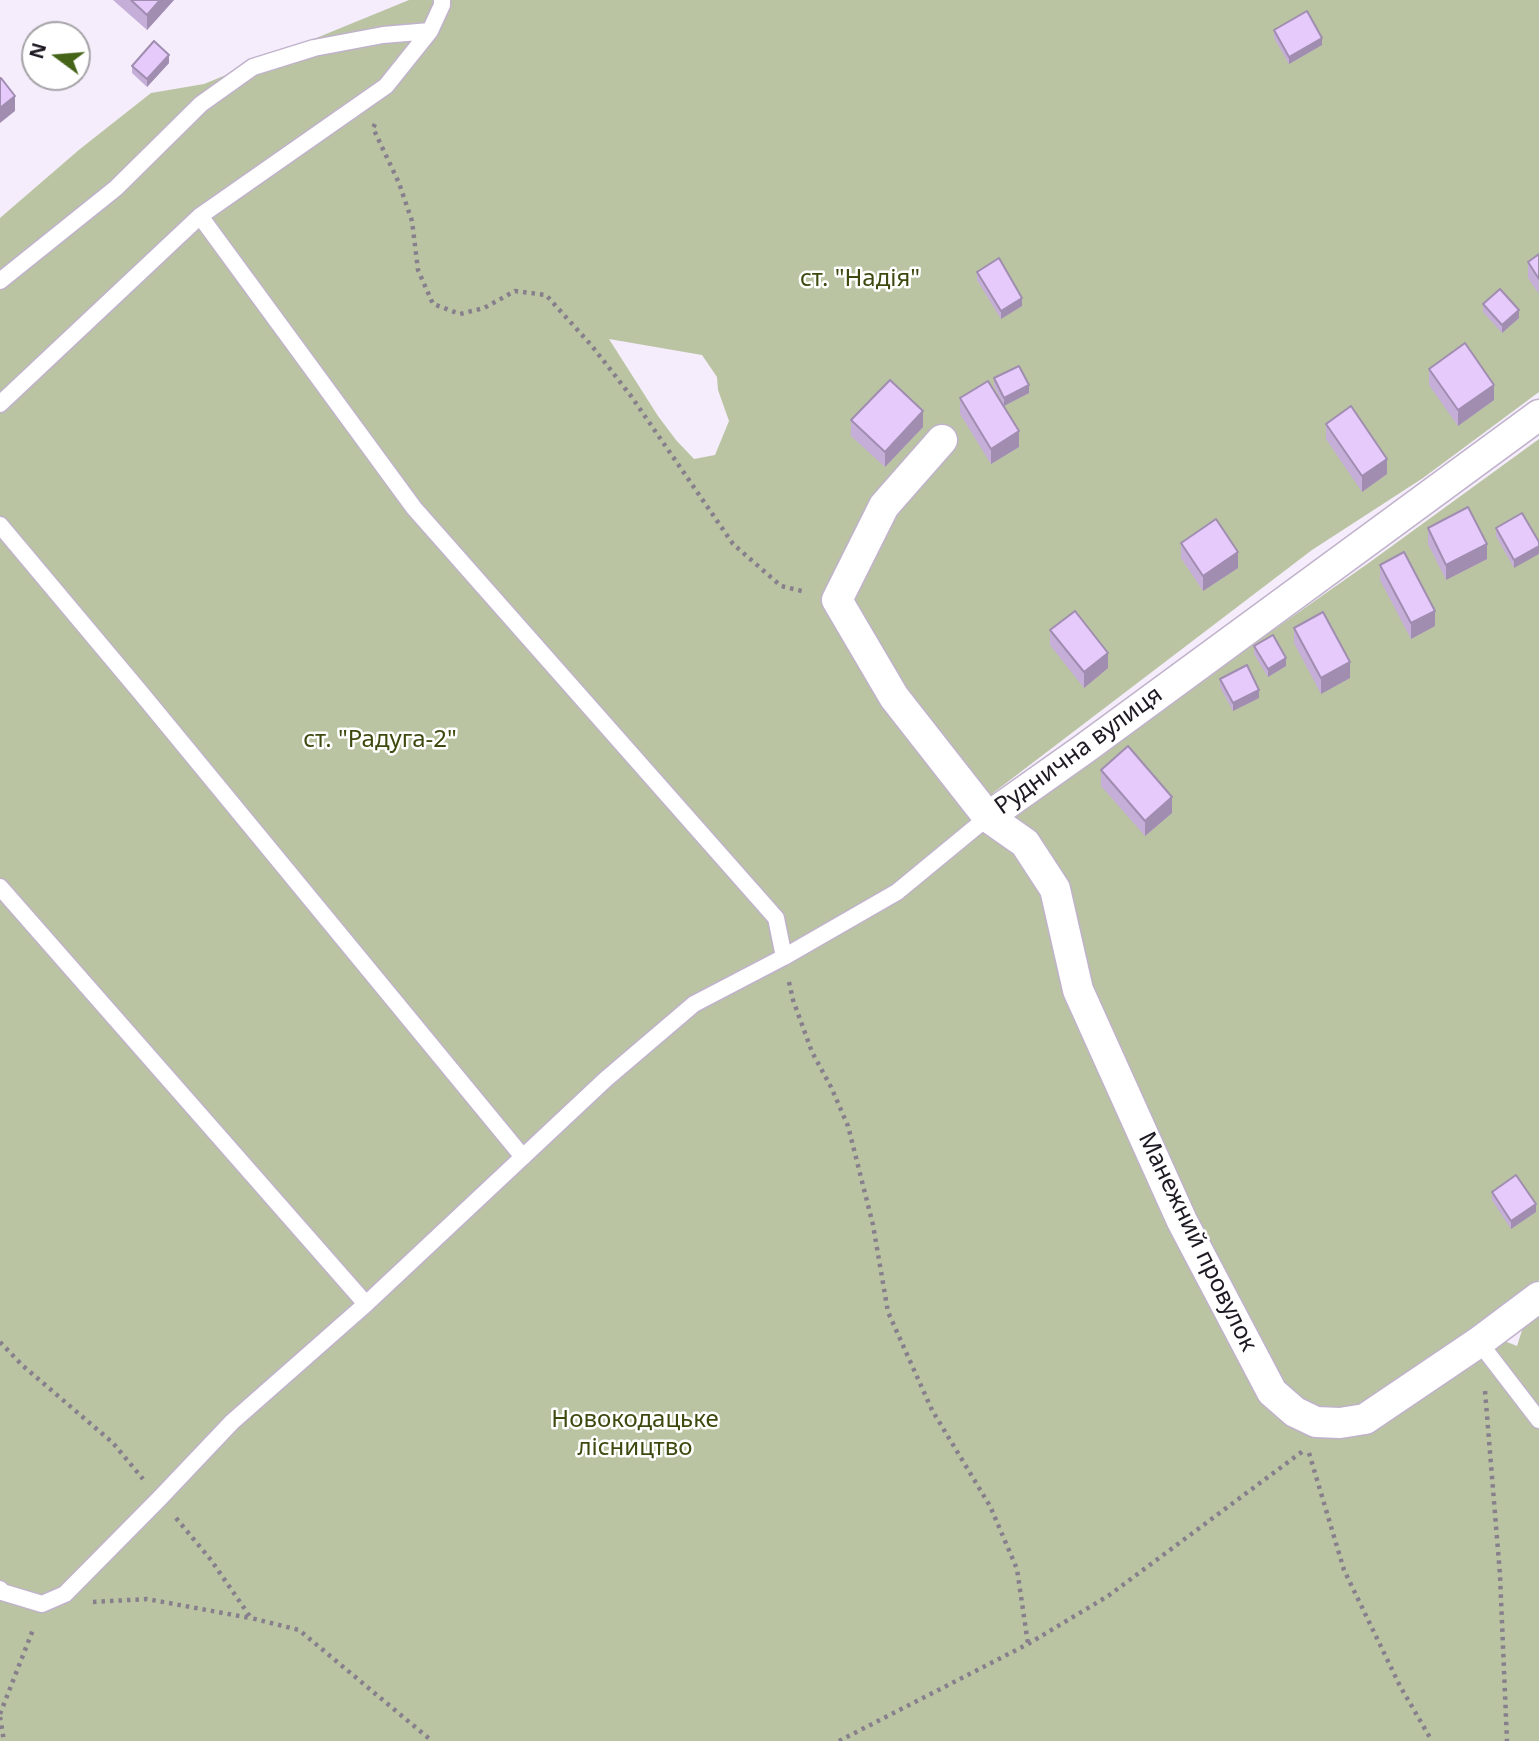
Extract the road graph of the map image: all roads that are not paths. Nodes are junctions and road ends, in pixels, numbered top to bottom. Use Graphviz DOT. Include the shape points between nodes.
graph roads {
  1 [pos="442,0"];
  2 [pos="430,31"];
  3 [pos="200,216"];
  4 [pos="0,281"];
  5 [pos="0,404"];
  6 [pos="1539,415"];
  7 [pos="942,440"];
  8 [pos="0,525"];
  9 [pos="988,817"];
  10 [pos="0,887"];
  11 [pos="784,957"];
  12 [pos="523,1157"];
  13 [pos="1539,1297"];
  14 [pos="366,1304"];
  15 [pos="1479,1342"];
  16 [pos="1539,1420"];
  17 [pos="0,1589"];
  1 -- 2 [label="lane"];
  2 -- 3 [label="lane" via="386,86"];
  2 -- 4 [label="lane" via="314,48 253,67 201,104 116,188"];
  3 -- 5 [label="lane"];
  3 -- 11 [label="lane" via="414,508 776,918"];
  6 -- 9 [label="street, Руднична вулиця"];
  7 -- 9 [label="street, Руднична вулиця" via="884,506 837,600 894,697"];
  8 -- 12 [label="lane"];
  9 -- 11 [label="lane" via="897,892"];
  9 -- 15 [label="street, Манежний провулок" via="1025,844 1055,889 1078,990 1182,1221 1272,1392 1295,1412 1316,1422 1365,1419"];
  10 -- 14 [label="lane"];
  11 -- 12 [label="lane" via="694,1004"];
  12 -- 14 [label="lane"];
  13 -- 15 [label="street, Манежний провулок"];
  14 -- 17 [label="lane" via="232,1422 65,1594 42,1604"];
  15 -- 16 [label="lane"];
}
